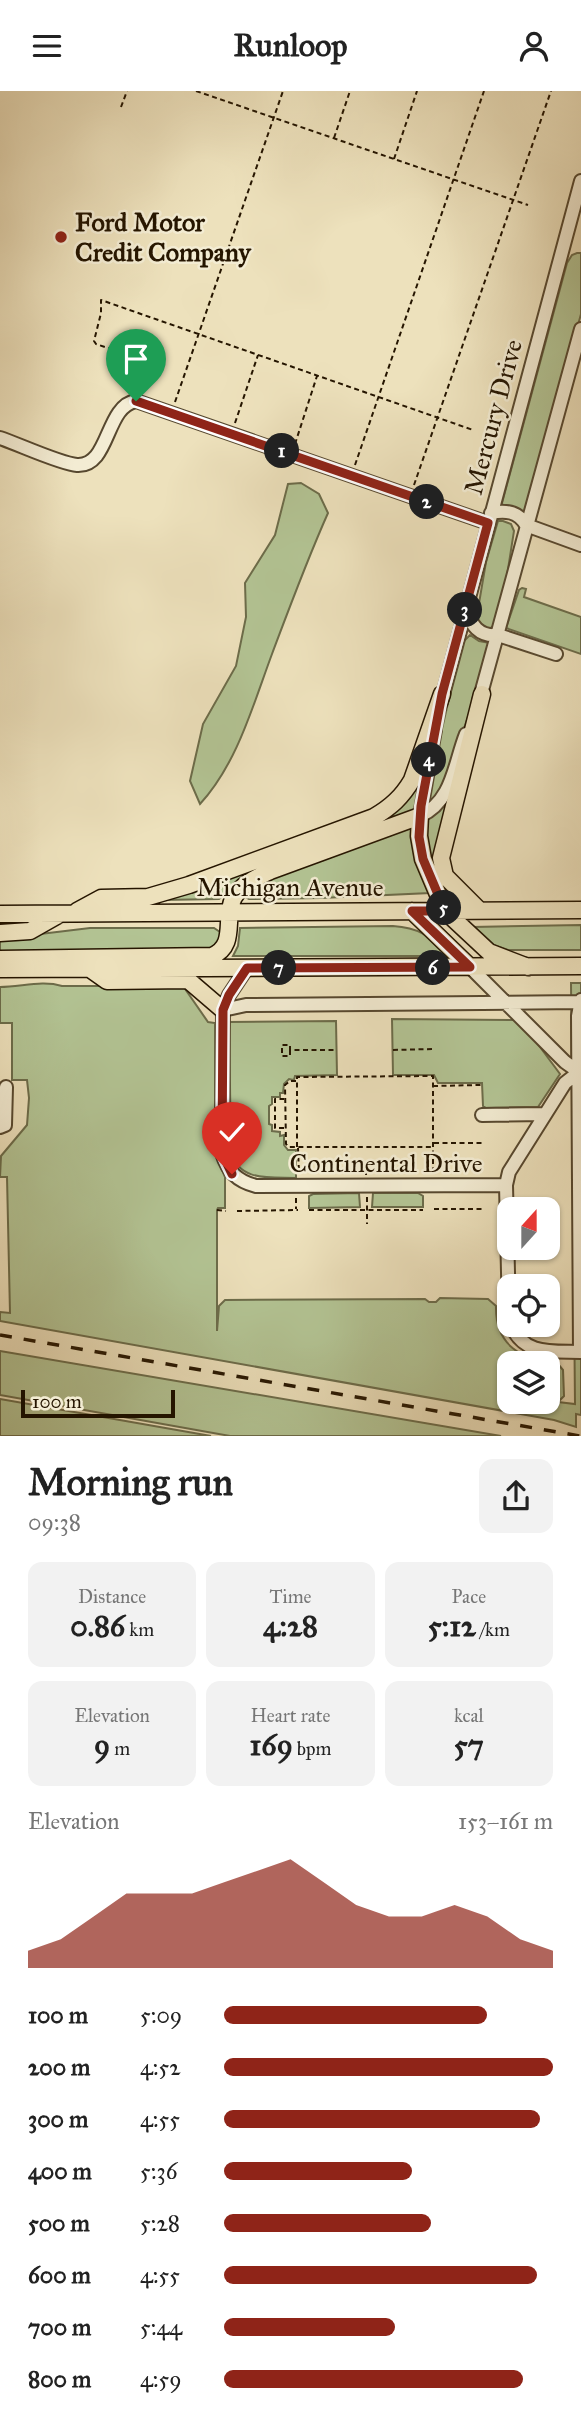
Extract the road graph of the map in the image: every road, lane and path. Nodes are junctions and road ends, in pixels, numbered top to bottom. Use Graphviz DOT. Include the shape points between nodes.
graph roads {
  1 [pos="127,91"];
  2 [pos="196,91"];
  3 [pos="283,91"];
  4 [pos="350,91"];
  5 [pos="417,91"];
  6 [pos="484,91"];
  7 [pos="551,91"];
  8 [pos="121,107"];
  9 [pos="274,118"];
  10 [pos="334,139"];
  11 [pos="393,160"];
  12 [pos="453,181"];
  13 [pos="581,181"];
  14 [pos="513,202"];
  15 [pos="528,205"];
  16 [pos="568,230"];
  17 [pos="581,234"];
  18 [pos="581,329"];
  19 [pos="199,333"];
  20 [pos="258,354"];
  21 [pos="129,355"];
  22 [pos="318,375"];
  23 [pos="378,396"];
  24 [pos="172,413"];
  25 [pos="438,417"];
  26 [pos="473,430"];
  27 [pos="231,434"];
  28 [pos="0,438"];
  29 [pos="291,455"];
  30 [pos="351,476"];
  31 [pos="410,496"];
  32 [pos="489,518"];
  33 [pos="526,525"];
  34 [pos="581,545"];
  35 [pos="465,608"];
  36 [pos="498,635"];
  37 [pos="556,654"];
  38 [pos="442,694"];
  39 [pos="482,694"];
  40 [pos="420,816"];
  41 [pos="479,910"];
  42 [pos="581,910"];
  43 [pos="412,911"];
  44 [pos="445,911"];
  45 [pos="69,912"];
  46 [pos="230,913"];
  47 [pos="0,914"];
  48 [pos="0,933"];
  49 [pos="0,960"];
  50 [pos="581,966"];
  51 [pos="470,967"];
  52 [pos="528,967"];
  53 [pos="247,968"];
  54 [pos="0,969"];
  55 [pos="90,969"];
  56 [pos="581,1001"];
  57 [pos="506,1002"];
  58 [pos="223,1010"];
  59 [pos="336,1049"];
  60 [pos="393,1049"];
  61 [pos="432,1049"];
  62 [pos="290,1050"];
  63 [pos="579,1072"];
  64 [pos="297,1081"];
  65 [pos="481,1085"];
  66 [pos="432,1086"];
  67 [pos="6,1087"];
  68 [pos="285,1099"];
  69 [pos="545,1114"];
  70 [pos="482,1115"];
  71 [pos="0,1127"];
  72 [pos="286,1128"];
  73 [pos="482,1143"];
  74 [pos="433,1145"];
  75 [pos="298,1147"];
  76 [pos="366,1162"];
  77 [pos="366,1177"];
  78 [pos="299,1178"];
  79 [pos="433,1178"];
  80 [pos="506,1185"];
  81 [pos="367,1193"];
  82 [pos="296,1194"];
  83 [pos="434,1209"];
  84 [pos="482,1209"];
  85 [pos="217,1210"];
  86 [pos="309,1210"];
  87 [pos="367,1210"];
  88 [pos="423,1210"];
  89 [pos="226,1211"];
  90 [pos="237,1211"];
  91 [pos="368,1224"];
  92 [pos="580,1265"];
  93 [pos="508,1274"];
  94 [pos="519,1337"];
  95 [pos="581,1352"];
  1 -- 8 [label="path"];
  2 -- 9 [label="path"];
  3 -- 9 [label="path"];
  4 -- 10 [label="path"];
  5 -- 11 [label="path"];
  6 -- 12 [label="path"];
  7 -- 14 [label="path"];
  9 -- 10 [label="path"];
  9 -- 19 [label="path"];
  10 -- 11 [label="path"];
  11 -- 12 [label="path"];
  12 -- 14 [label="path"];
  12 -- 23 [label="path"];
  13 -- 16 [label="street, Mercury Drive"];
  14 -- 15 [label="path"];
  14 -- 25 [label="path"];
  16 -- 17 [label="street"];
  16 -- 32 [label="street, Mercury Drive"];
  18 -- 33 [label="street"];
  19 -- 20 [label="path"];
  19 -- 21 [label="path" via="101,300 94,341"];
  19 -- 24 [label="path"];
  20 -- 22 [label="path"];
  20 -- 27 [label="path"];
  22 -- 23 [label="path"];
  22 -- 29 [label="path"];
  23 -- 25 [label="path"];
  23 -- 30 [label="path"];
  24 -- 27 [label="street"];
  24 -- 28 [label="street" via="136,401 129,403 87,464"];
  25 -- 26 [label="path"];
  25 -- 31 [label="path"];
  27 -- 29 [label="street"];
  29 -- 30 [label="street"];
  30 -- 31 [label="street"];
  31 -- 32 [label="street"];
  32 -- 33 [label="street" via="511,511"];
  32 -- 35 [label="street, Mercury Drive"];
  33 -- 34 [label="street"];
  33 -- 36 [label="street"];
  35 -- 36 [label="street" via="478,632"];
  35 -- 38 [label="street, Mercury Drive"];
  36 -- 37 [label="street"];
  36 -- 39 [label="street"];
  38 -- 40 [label="street, Mercury Drive"];
  38 -- 45 [label="main road" via="412,780 386,810 189,885 148,897 101,898"];
  39 -- 40 [label="street" via="444,795"];
  39 -- 41 [label="main road" via="441,858 445,876"];
  40 -- 44 [label="main road" via="423,859"];
  40 -- 46 [label="main road" via="270,871 238,892"];
  41 -- 42 [label="main road, Michigan Avenue"];
  41 -- 44 [label="main road, Michigan Avenue"];
  43 -- 44 [label="main road, Michigan Avenue"];
  43 -- 46 [label="main road, Michigan Avenue"];
  43 -- 51 [label="main road"];
  44 -- 52 [label="main road" via="489,952"];
  45 -- 46 [label="main road, Michigan Avenue"];
  45 -- 47 [label="main road, Michigan Avenue"];
  45 -- 48 [label="main road" via="30,931"];
  46 -- 49 [label="main road" via="225,946 212,955"];
  50 -- 52 [label="main road"];
  51 -- 52 [label="main road"];
  51 -- 53 [label="main road"];
  51 -- 57 [label="street"];
  53 -- 55 [label="main road"];
  53 -- 58 [label="street, Continental Drive"];
  54 -- 55 [label="main road"];
  55 -- 58 [label="main road" via="107,981 188,980"];
  56 -- 57 [label="street"];
  56 -- 63 [label="street"];
  57 -- 58 [label="street" via="246,1005"];
  57 -- 63 [label="street"];
  58 -- 80 [label="street, Continental Drive" via="222,1153 237,1178 256,1187"];
  59 -- 62 [label="path"];
  60 -- 61 [label="path"];
  63 -- 69 [label="street" via="565,1083"];
  63 -- 92 [label="street"];
  64 -- 66 [label="path" via="297,1077 433,1076"];
  64 -- 68 [label="path" via="285,1085"];
  64 -- 75 [label="path"];
  65 -- 66 [label="path"];
  66 -- 74 [label="path"];
  67 -- 71 [label="street" via="5,1125"];
  68 -- 72 [label="path"];
  68 -- 72 [label="path" via="275,1099 275,1128"];
  69 -- 70 [label="street"];
  69 -- 80 [label="street" via="514,1161"];
  72 -- 75 [label="path" via="286,1144"];
  73 -- 74 [label="path"];
  74 -- 75 [label="path"];
  74 -- 79 [label="path"];
  75 -- 78 [label="path"];
  76 -- 77 [label="path"];
  80 -- 93 [label="street"];
  81 -- 87 [label="path"];
  82 -- 90 [label="path" via="297,1210"];
  83 -- 84 [label="path"];
  85 -- 89 [label="path"];
  86 -- 87 [label="path"];
  87 -- 88 [label="path"];
  87 -- 91 [label="path"];
  92 -- 95 [label="street"];
  94 -- 95 [label="street" via="538,1351"];
}
